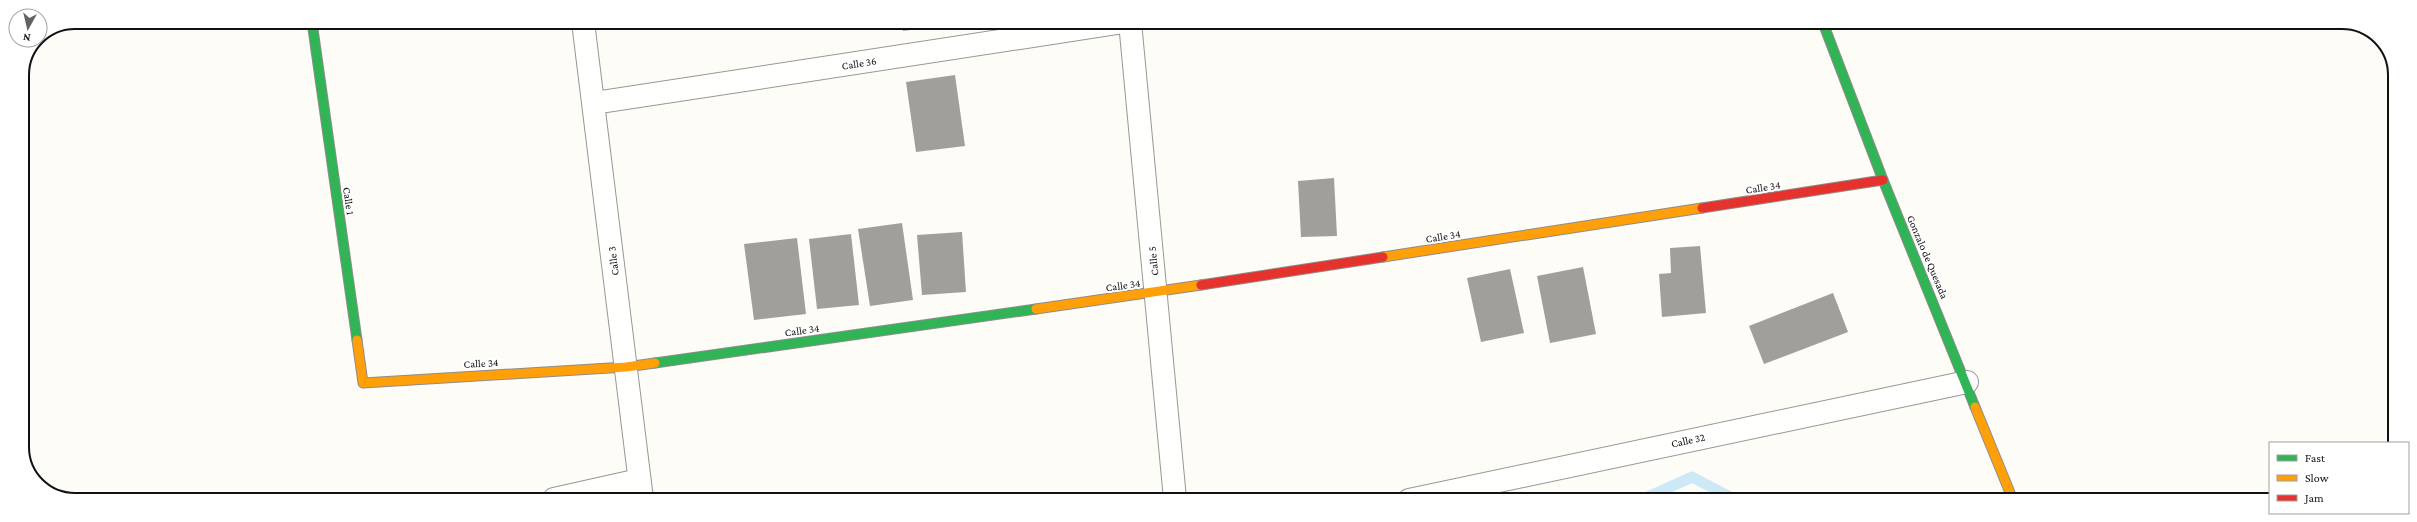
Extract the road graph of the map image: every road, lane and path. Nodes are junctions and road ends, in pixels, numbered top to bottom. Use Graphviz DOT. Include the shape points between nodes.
graph roads {
  1 [pos="313,29"];
  2 [pos="584,29"];
  3 [pos="1078,29"];
  4 [pos="1131,29"];
  5 [pos="1825,29"];
  6 [pos="594,103"];
  7 [pos="1883,180"];
  8 [pos="1156,292"];
  9 [pos="626,367"];
  10 [pos="1967,382"];
  11 [pos="363,383"];
  12 [pos="640,490"];
  13 [pos="611,493"];
  14 [pos="1174,493"];
  15 [pos="1442,493"];
  16 [pos="2010,493"];
  1 -- 11 [label="street, Calle 1"];
  2 -- 6 [label="street, Calle 3"];
  3 -- 6 [label="street, Calle 36"];
  4 -- 8 [label="street, Calle 5"];
  5 -- 7 [label="street, Gonzalo de Quesada"];
  6 -- 9 [label="street, Calle 3"];
  7 -- 8 [label="street, Calle 34"];
  7 -- 10 [label="street, Gonzalo de Quesada"];
  8 -- 9 [label="street, Calle 34"];
  8 -- 14 [label="street, Calle 5"];
  9 -- 11 [label="street, Calle 34"];
  9 -- 12 [label="street, Calle 3"];
  10 -- 15 [label="street, Calle 32"];
  10 -- 16 [label="street, Gonzalo de Quesada"];
  12 -- 13 [label="street"];
}
